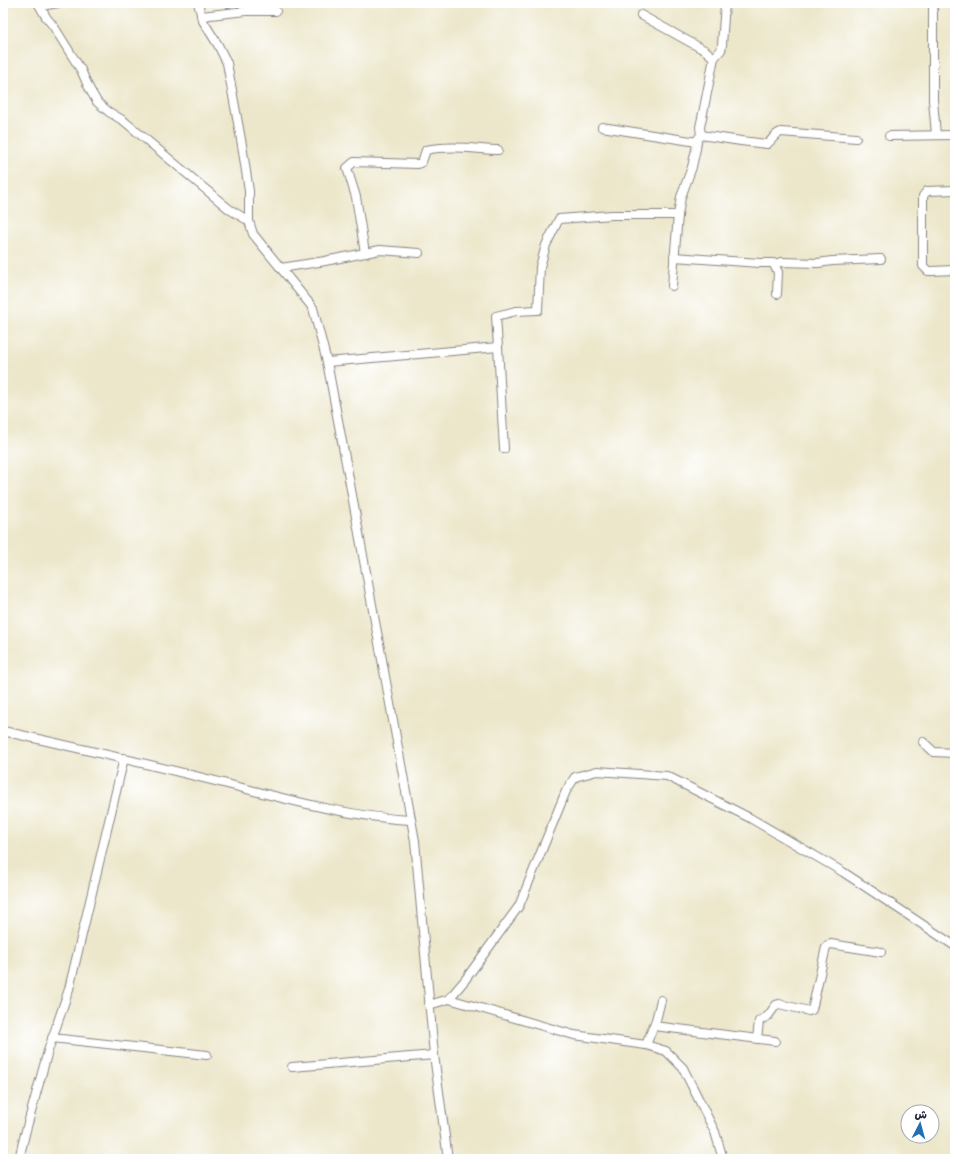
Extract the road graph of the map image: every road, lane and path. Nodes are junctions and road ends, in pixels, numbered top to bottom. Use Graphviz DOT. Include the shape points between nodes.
graph roads {
  1 [pos="58,3"];
  2 [pos="198,3"];
  3 [pos="725,3"];
  4 [pos="39,5"];
  5 [pos="933,10"];
  6 [pos="276,11"];
  7 [pos="641,15"];
  8 [pos="201,16"];
  9 [pos="714,58"];
  10 [pos="602,127"];
  11 [pos="936,135"];
  12 [pos="955,135"];
  13 [pos="889,136"];
  14 [pos="699,138"];
  15 [pos="856,138"];
  16 [pos="498,150"];
  17 [pos="955,190"];
  18 [pos="678,215"];
  19 [pos="249,221"];
  20 [pos="365,253"];
  21 [pos="419,254"];
  22 [pos="674,257"];
  23 [pos="881,259"];
  24 [pos="774,264"];
  25 [pos="281,268"];
  26 [pos="955,270"];
  27 [pos="672,286"];
  28 [pos="777,294"];
  29 [pos="498,347"];
  30 [pos="327,362"];
  31 [pos="504,449"];
  32 [pos="3,731"];
  33 [pos="923,742"];
  34 [pos="955,753"];
  35 [pos="124,758"];
  36 [pos="411,820"];
  37 [pos="955,946"];
  38 [pos="881,952"];
  39 [pos="449,1000"];
  40 [pos="661,1000"];
  41 [pos="429,1005"];
  42 [pos="654,1026"];
  43 [pos="52,1038"];
  44 [pos="757,1039"];
  45 [pos="774,1041"];
  46 [pos="646,1044"];
  47 [pos="207,1054"];
  48 [pos="434,1055"];
  49 [pos="292,1067"];
  50 [pos="19,1159"];
  51 [pos="448,1159"];
  52 [pos="723,1159"];
  1 -- 4 [label="street"];
  2 -- 8 [label="street"];
  3 -- 9 [label="street" via="721,50"];
  4 -- 19 [label="street" via="81,70 98,102 229,209"];
  5 -- 11 [label="street" via="933,100"];
  6 -- 8 [label="street"];
  7 -- 9 [label="street"];
  8 -- 19 [label="street" via="227,63 249,191"];
  9 -- 14 [label="street"];
  10 -- 14 [label="street"];
  11 -- 12 [label="street"];
  11 -- 13 [label="street"];
  14 -- 15 [label="street" via="768,144 781,132"];
  14 -- 18 [label="street"];
  16 -- 20 [label="street" via="430,149 426,150 422,162 418,164 363,161 349,165 347,168 356,197"];
  17 -- 26 [label="street" via="927,191 923,196 923,266 928,271"];
  18 -- 22 [label="street"];
  18 -- 29 [label="street" via="559,219 546,245 540,267 538,310 516,311 496,316"];
  19 -- 25 [label="street" via="253,234"];
  20 -- 21 [label="street" via="386,250"];
  20 -- 25 [label="street"];
  22 -- 24 [label="street"];
  22 -- 27 [label="street"];
  23 -- 24 [label="street" via="818,264"];
  24 -- 28 [label="street" via="778,272"];
  25 -- 30 [label="street" via="313,308"];
  29 -- 30 [label="street"];
  29 -- 31 [label="street"];
  30 -- 36 [label="street"];
  32 -- 35 [label="street"];
  33 -- 34 [label="street" via="934,752"];
  35 -- 36 [label="street" via="316,806 388,819"];
  35 -- 43 [label="street" via="69,989"];
  36 -- 41 [label="street"];
  37 -- 39 [label="street" via="823,860 750,818 667,776 597,771 575,777 566,791 519,906"];
  38 -- 44 [label="street" via="828,945 812,1010 776,1004 768,1016 760,1021"];
  39 -- 41 [label="street"];
  39 -- 46 [label="street" via="574,1035"];
  40 -- 42 [label="street"];
  41 -- 48 [label="street"];
  42 -- 44 [label="street"];
  42 -- 46 [label="street"];
  43 -- 47 [label="street"];
  43 -- 50 [label="street"];
  44 -- 45 [label="street"];
  46 -- 52 [label="street" via="666,1051 683,1068 715,1132"];
  48 -- 49 [label="street"];
  48 -- 51 [label="street"];
}
